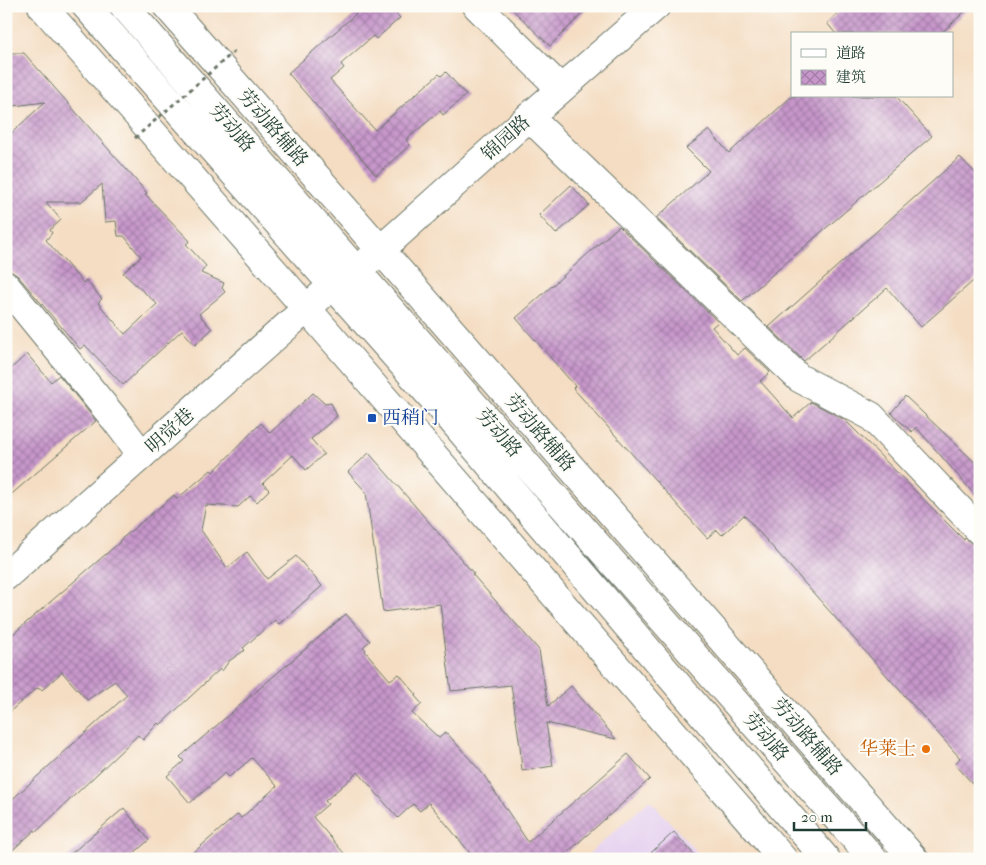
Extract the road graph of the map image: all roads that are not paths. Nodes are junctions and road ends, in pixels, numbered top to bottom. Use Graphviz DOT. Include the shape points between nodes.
graph roads {
  1 [pos="42,6"];
  2 [pos="86,6"];
  3 [pos="124,6"];
  4 [pos="167,6"];
  5 [pos="477,6"];
  6 [pos="656,6"];
  7 [pos="561,89"];
  8 [pos="529,117"];
  9 [pos="380,250"];
  10 [pos="357,271"];
  11 [pos="333,285"];
  12 [pos="6,286"];
  13 [pos="307,309"];
  14 [pos="142,455"];
  15 [pos="980,531"];
  16 [pos="6,576"];
  17 [pos="783,859"];
  18 [pos="826,859"];
  19 [pos="873,859"];
  20 [pos="914,859"];
  1 -- 13 [label="street"];
  2 -- 11 [label="street, 劳动路"];
  3 -- 10 [label="street, 劳动路"];
  4 -- 9 [label="street, 劳动路辅路"];
  5 -- 7 [label="street"];
  6 -- 7 [label="street, 锦园路"];
  7 -- 8 [label="street, 锦园路"];
  8 -- 9 [label="street, 锦园路"];
  8 -- 15 [label="street" via="799,378 871,416"];
  9 -- 10 [label="street, 锦园路"];
  9 -- 20 [label="street, 劳动路辅路"];
  10 -- 19 [label="street, 劳动路"];
  11 -- 13 [label="street, 明觉巷"];
  11 -- 18 [label="street, 劳动路" via="446,412"];
  12 -- 14 [label="street"];
  13 -- 14 [label="street, 明觉巷"];
  13 -- 17 [label="street"];
  14 -- 16 [label="street, 明觉巷"];
}
